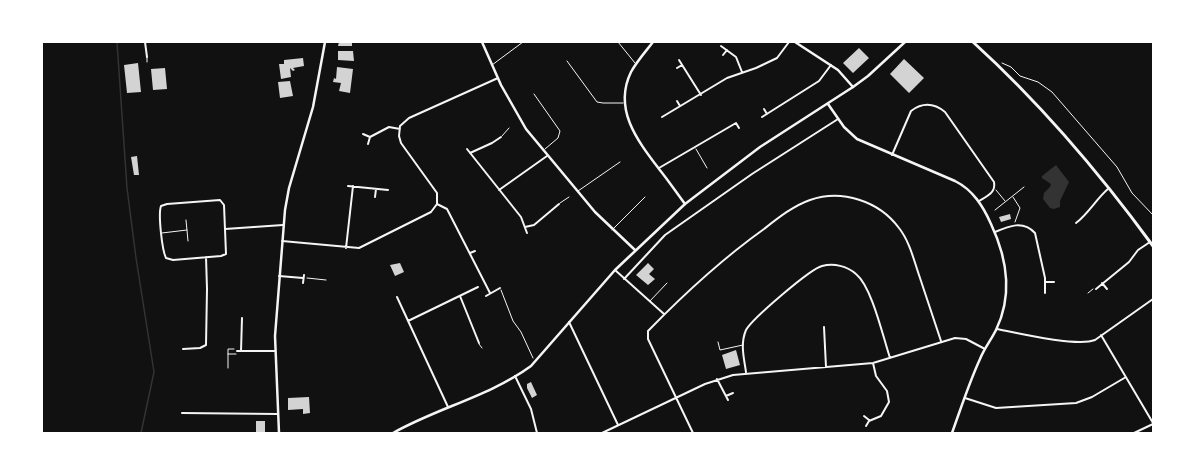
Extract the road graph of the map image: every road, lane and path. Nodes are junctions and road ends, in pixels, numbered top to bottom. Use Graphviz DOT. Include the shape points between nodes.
graph roads {
  1 [pos="145,42"];
  2 [pos="324,42"];
  3 [pos="482,42"];
  4 [pos="523,42"];
  5 [pos="618,42"];
  6 [pos="653,42"];
  7 [pos="789,42"];
  8 [pos="795,42"];
  9 [pos="905,42"];
  10 [pos="972,42"];
  11 [pos="721,46"];
  12 [pos="727,50"];
  13 [pos="723,55"];
  14 [pos="147,57"];
  15 [pos="679,60"];
  16 [pos="999,60"];
  17 [pos="567,61"];
  18 [pos="148,62"];
  19 [pos="636,64"];
  20 [pos="682,65"];
  21 [pos="831,65"];
  22 [pos="492,66"];
  23 [pos="677,68"];
  24 [pos="742,72"];
  25 [pos="498,78"];
  26 [pos="853,87"];
  27 [pos="534,94"];
  28 [pos="701,95"];
  29 [pos="677,102"];
  30 [pos="625,103"];
  31 [pos="828,104"];
  32 [pos="680,106"];
  33 [pos="764,109"];
  34 [pos="767,114"];
  35 [pos="662,117"];
  36 [pos="762,117"];
  37 [pos="838,119"];
  38 [pos="509,128"];
  39 [pos="739,128"];
  40 [pos="400,129"];
  41 [pos="363,134"];
  42 [pos="370,137"];
  43 [pos="502,137"];
  44 [pos="368,144"];
  45 [pos="695,147"];
  46 [pos="467,149"];
  47 [pos="543,151"];
  48 [pos="470,153"];
  49 [pos="892,154"];
  50 [pos="548,156"];
  51 [pos="620,162"];
  52 [pos="659,168"];
  53 [pos="707,168"];
  54 [pos="348,186"];
  55 [pos="353,186"];
  56 [pos="1024,187"];
  57 [pos="994,188"];
  58 [pos="1109,188"];
  59 [pos="376,189"];
  60 [pos="388,190"];
  61 [pos="499,190"];
  62 [pos="577,192"];
  63 [pos="645,196"];
  64 [pos="1012,196"];
  65 [pos="376,197"];
  66 [pos="569,197"];
  67 [pos="979,201"];
  68 [pos="1006,202"];
  69 [pos="437,204"];
  70 [pos="559,204"];
  71 [pos="685,204"];
  72 [pos="550,206"];
  73 [pos="553,210"];
  74 [pos="995,210"];
  75 [pos="1153,216"];
  76 [pos="186,220"];
  77 [pos="1015,222"];
  78 [pos="1076,223"];
  79 [pos="284,225"];
  80 [pos="525,227"];
  81 [pos="225,229"];
  82 [pos="187,230"];
  83 [pos="612,230"];
  84 [pos="995,232"];
  85 [pos="162,233"];
  86 [pos="527,233"];
  87 [pos="188,241"];
  88 [pos="282,241"];
  89 [pos="1150,242"];
  90 [pos="1153,246"];
  91 [pos="346,248"];
  92 [pos="475,250"];
  93 [pos="635,250"];
  94 [pos="470,253"];
  95 [pos="206,257"];
  96 [pos="615,270"];
  97 [pos="304,274"];
  98 [pos="279,276"];
  99 [pos="303,278"];
  100 [pos="624,279"];
  101 [pos="326,280"];
  102 [pos="1046,282"];
  103 [pos="1054,282"];
  104 [pos="303,283"];
  105 [pos="667,283"];
  106 [pos="1102,284"];
  107 [pos="478,287"];
  108 [pos="500,288"];
  109 [pos="1096,289"];
  110 [pos="1107,289"];
  111 [pos="490,293"];
  112 [pos="1045,293"];
  113 [pos="1088,293"];
  114 [pos="460,296"];
  115 [pos="486,296"];
  116 [pos="397,297"];
  117 [pos="1153,299"];
  118 [pos="650,301"];
  119 [pos="664,314"];
  120 [pos="242,318"];
  121 [pos="408,321"];
  122 [pos="568,322"];
  123 [pos="824,327"];
  124 [pos="997,329"];
  125 [pos="1101,335"];
  126 [pos="941,341"];
  127 [pos="718,342"];
  128 [pos="479,343"];
  129 [pos="743,345"];
  130 [pos="482,348"];
  131 [pos="183,349"];
  132 [pos="985,349"];
  133 [pos="237,350"];
  134 [pos="242,351"];
  135 [pos="275,351"];
  136 [pos="890,358"];
  137 [pos="535,362"];
  138 [pos="873,363"];
  139 [pos="826,367"];
  140 [pos="228,368"];
  141 [pos="746,372"];
  142 [pos="515,376"];
  143 [pos="1126,377"];
  144 [pos="717,379"];
  145 [pos="733,393"];
  146 [pos="726,396"];
  147 [pos="676,397"];
  148 [pos="965,398"];
  149 [pos="728,400"];
  150 [pos="448,407"];
  151 [pos="182,413"];
  152 [pos="277,414"];
  153 [pos="864,416"];
  154 [pos="869,420"];
  155 [pos="1153,423"];
  156 [pos="618,425"];
  157 [pos="866,426"];
  158 [pos="279,433"];
  159 [pos="393,433"];
  160 [pos="537,433"];
  161 [pos="602,433"];
  162 [pos="693,433"];
  163 [pos="952,433"];
  164 [pos="1134,433"];
  1 -- 14 [label="street"];
  2 -- 79 [label="main road" via="316,96 289,188"];
  3 -- 22 [label="main road"];
  4 -- 22 [label="lane"];
  5 -- 19 [label="lane"];
  6 -- 19 [label="main road"];
  7 -- 24 [label="street" via="777,58"];
  8 -- 21 [label="main road"];
  9 -- 26 [label="main road"];
  10 -- 58 [label="main road" via="1057,125"];
  11 -- 12 [label="street"];
  12 -- 13 [label="street"];
  12 -- 24 [label="street" via="736,57"];
  14 -- 18 [label="lane"];
  15 -- 20 [label="street"];
  16 -- 75 [label="path" via="1020,76 1038,82 1052,92 1117,167 1132,193"];
  17 -- 30 [label="lane" via="596,102"];
  19 -- 30 [label="main road" via="628,81"];
  20 -- 23 [label="street"];
  20 -- 28 [label="street"];
  21 -- 26 [label="main road" via="844,74"];
  21 -- 34 [label="street" via="819,81"];
  22 -- 25 [label="main road"];
  24 -- 28 [label="street" via="727,78"];
  25 -- 40 [label="street" via="409,118"];
  25 -- 47 [label="main road" via="520,119"];
  26 -- 31 [label="main road"];
  27 -- 47 [label="lane" via="560,131 558,138"];
  28 -- 32 [label="street"];
  29 -- 32 [label="street"];
  30 -- 52 [label="main road" via="631,129"];
  31 -- 37 [label="main road"];
  31 -- 71 [label="main road" via="760,147"];
  32 -- 35 [label="street"];
  33 -- 34 [label="street"];
  34 -- 36 [label="street"];
  37 -- 49 [label="main road" via="857,139"];
  37 -- 100 [label="street" via="741,181 665,235"];
  38 -- 43 [label="lane"];
  39 -- 45 [label="street" via="736,123"];
  40 -- 42 [label="street" via="390,127"];
  40 -- 69 [label="street" via="401,143 437,193"];
  41 -- 42 [label="street"];
  42 -- 44 [label="street"];
  43 -- 48 [label="street"];
  45 -- 52 [label="street"];
  45 -- 53 [label="path"];
  46 -- 48 [label="street"];
  47 -- 50 [label="main road"];
  48 -- 61 [label="street"];
  49 -- 57 [label="street" via="911,111 921,105 935,106 945,112 993,181"];
  49 -- 67 [label="main road" via="955,181 967,188"];
  50 -- 61 [label="street"];
  50 -- 62 [label="main road"];
  51 -- 62 [label="lane"];
  52 -- 71 [label="main road"];
  54 -- 55 [label="street"];
  55 -- 59 [label="street"];
  55 -- 91 [label="street"];
  56 -- 64 [label="path"];
  57 -- 67 [label="street" via="992,193"];
  57 -- 68 [label="path"];
  58 -- 78 [label="street"];
  58 -- 89 [label="main road"];
  59 -- 60 [label="street"];
  59 -- 65 [label="street"];
  61 -- 80 [label="street"];
  62 -- 83 [label="main road"];
  63 -- 83 [label="lane"];
  64 -- 68 [label="path"];
  64 -- 77 [label="path" via="1020,208"];
  66 -- 70 [label="lane"];
  67 -- 84 [label="main road"];
  68 -- 74 [label="path"];
  69 -- 91 [label="street" via="431,212 364,247"];
  69 -- 94 [label="street" via="447,209"];
  70 -- 73 [label="street"];
  71 -- 93 [label="main road"];
  72 -- 73 [label="street"];
  73 -- 80 [label="street" via="534,225"];
  76 -- 82 [label="lane"];
  79 -- 81 [label="street"];
  79 -- 88 [label="main road"];
  80 -- 86 [label="street"];
  81 -- 85 [label="street" via="224,205 217,200 163,204 160,210"];
  81 -- 95 [label="street" via="226,254"];
  82 -- 85 [label="lane"];
  82 -- 87 [label="lane"];
  83 -- 93 [label="main road"];
  84 -- 102 [label="street" via="1015,225 1031,229 1038,239"];
  84 -- 124 [label="main road" via="1007,279 1004,308"];
  85 -- 95 [label="street" via="164,252 168,259"];
  88 -- 91 [label="street"];
  88 -- 98 [label="main road"];
  89 -- 90 [label="main road"];
  89 -- 106 [label="street"];
  92 -- 94 [label="street"];
  93 -- 96 [label="main road"];
  94 -- 111 [label="street"];
  95 -- 131 [label="street" via="206,345"];
  96 -- 100 [label="street"];
  96 -- 122 [label="main road"];
  97 -- 99 [label="street"];
  98 -- 99 [label="street"];
  98 -- 135 [label="main road"];
  99 -- 101 [label="path"];
  99 -- 104 [label="street"];
  100 -- 118 [label="street"];
  102 -- 103 [label="street"];
  102 -- 112 [label="street"];
  105 -- 118 [label="lane"];
  106 -- 109 [label="street"];
  106 -- 110 [label="street"];
  107 -- 114 [label="street"];
  108 -- 111 [label="street"];
  108 -- 137 [label="path" via="513,321"];
  109 -- 113 [label="path" via="1095,287"];
  111 -- 115 [label="street"];
  114 -- 121 [label="street"];
  114 -- 128 [label="street"];
  116 -- 121 [label="street"];
  117 -- 125 [label="street"];
  118 -- 119 [label="street"];
  119 -- 126 [label="street" via="723,259 785,213 809,200 841,196 872,204 900,229 910,246"];
  119 -- 147 [label="street" via="648,331 647,336"];
  120 -- 134 [label="street"];
  121 -- 150 [label="street"];
  122 -- 137 [label="main road"];
  122 -- 156 [label="street"];
  123 -- 139 [label="street"];
  124 -- 125 [label="street" via="1062,340 1090,341"];
  124 -- 132 [label="main road"];
  125 -- 143 [label="street"];
  126 -- 132 [label="street" via="966,339"];
  126 -- 136 [label="street"];
  127 -- 129 [label="lane" via="720,350"];
  128 -- 130 [label="lane"];
  129 -- 136 [label="street" via="746,331 754,319 813,270 822,266 838,265 857,274 866,286"];
  129 -- 141 [label="street"];
  132 -- 148 [label="main road"];
  133 -- 134 [label="street"];
  133 -- 140 [label="path" via="228,349"];
  134 -- 135 [label="street"];
  135 -- 152 [label="main road"];
  136 -- 138 [label="street"];
  137 -- 142 [label="main road"];
  138 -- 139 [label="street"];
  138 -- 154 [label="street" via="876,376 887,391 889,402 881,416"];
  139 -- 141 [label="street"];
  141 -- 144 [label="street"];
  142 -- 150 [label="main road"];
  142 -- 160 [label="street" via="531,409"];
  143 -- 148 [label="street" via="1092,397 1076,403 996,408"];
  143 -- 155 [label="street"];
  144 -- 146 [label="street"];
  144 -- 147 [label="street"];
  145 -- 146 [label="street"];
  146 -- 149 [label="street"];
  147 -- 156 [label="street"];
  147 -- 162 [label="street"];
  148 -- 163 [label="main road"];
  150 -- 159 [label="main road"];
  151 -- 152 [label="street"];
  152 -- 158 [label="main road"];
  153 -- 154 [label="street"];
  154 -- 157 [label="street"];
  155 -- 164 [label="street"];
  156 -- 161 [label="street"];
}
